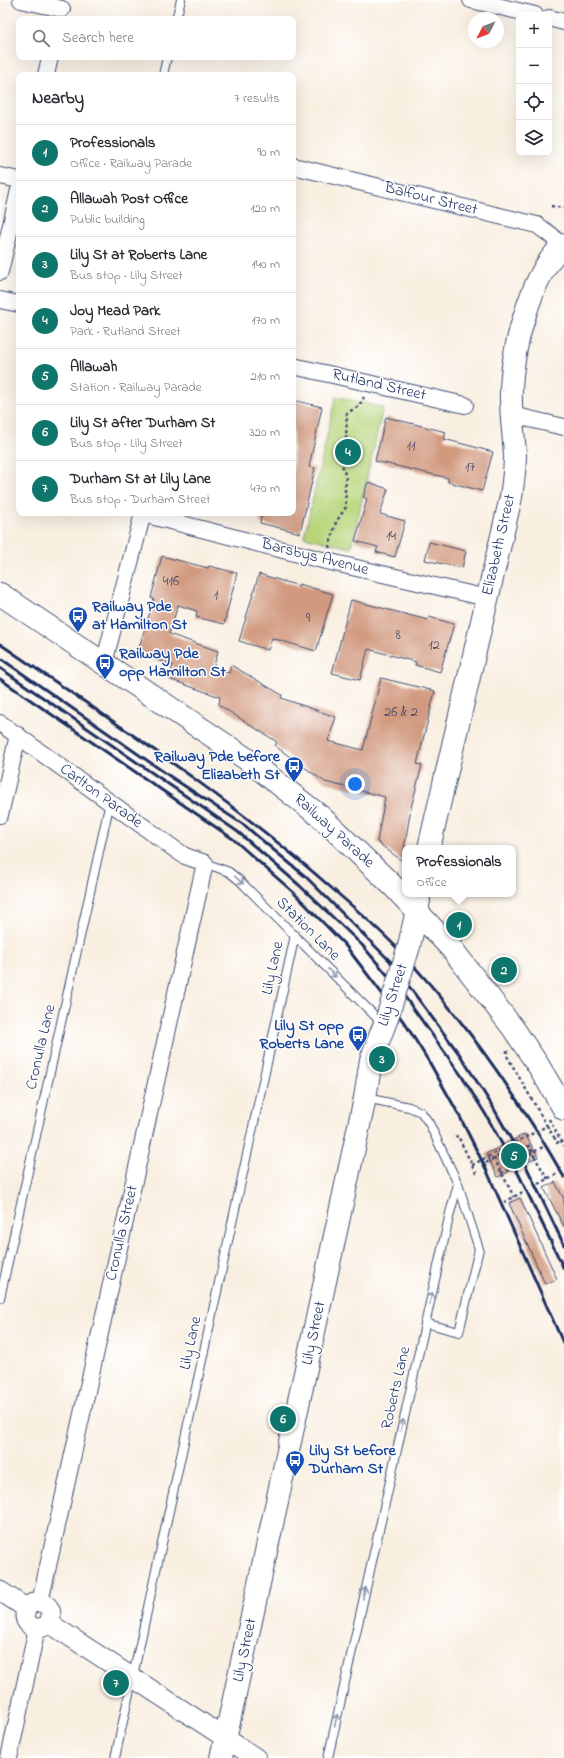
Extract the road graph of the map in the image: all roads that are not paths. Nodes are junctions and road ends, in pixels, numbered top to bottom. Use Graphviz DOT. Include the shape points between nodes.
graph roads {
  1 [pos="21,0"];
  2 [pos="181,0"];
  3 [pos="471,0"];
  4 [pos="62,10"];
  5 [pos="522,12"];
  6 [pos="177,16"];
  7 [pos="552,19"];
  8 [pos="564,22"];
  9 [pos="49,60"];
  10 [pos="166,60"];
  11 [pos="47,72"];
  12 [pos="164,72"];
  13 [pos="296,167"];
  14 [pos="0,176"];
  15 [pos="16,179"];
  16 [pos="16,203"];
  17 [pos="563,246"];
  18 [pos="0,272"];
  19 [pos="0,300"];
  20 [pos="16,303"];
  21 [pos="296,367"];
  22 [pos="465,405"];
  23 [pos="512,415"];
  24 [pos="564,427"];
  25 [pos="142,516"];
  26 [pos="154,516"];
  27 [pos="0,594"];
  28 [pos="488,598"];
  29 [pos="104,663"];
  30 [pos="0,723"];
  31 [pos="18,735"];
  32 [pos="110,802"];
  33 [pos="0,816"];
  34 [pos="430,845"];
  35 [pos="205,863"];
  36 [pos="402,889"];
  37 [pos="418,903"];
  38 [pos="295,935"];
  39 [pos="385,1022"];
  40 [pos="561,1097"];
  41 [pos="365,1098"];
  42 [pos="458,1184"];
  43 [pos="0,1298"];
  44 [pos="425,1323"];
  45 [pos="0,1591"];
  46 [pos="33,1605"];
  47 [pos="43,1626"];
  48 [pos="132,1678"];
  49 [pos="223,1748"];
  50 [pos="9,1758"];
  51 [pos="115,1758"];
  52 [pos="256,1758"];
  53 [pos="328,1758"];
  1 -- 4 [label="street"];
  2 -- 6 [label="lane"];
  3 -- 5 [label="street"];
  7 -- 8 [label="street"];
  9 -- 11 [label="street"];
  10 -- 12 [label="lane"];
  13 -- 17 [label="street, Balfour Street" via="537,225"];
  14 -- 15 [label="street"];
  16 -- 18 [label="street"];
  17 -- 23 [label="main road, Elizabeth Street" via="546,267 530,298 513,369"];
  19 -- 20 [label="street"];
  21 -- 22 [label="street, Rutland Street"];
  23 -- 24 [label="street"];
  23 -- 28 [label="main road, Elizabeth Street" via="514,478"];
  25 -- 29 [label="street"];
  26 -- 28 [label="street, Barsbys Avenue" via="326,561"];
  27 -- 29 [label="main road, Railway Parade"];
  28 -- 34 [label="main road, Elizabeth Street"];
  29 -- 36 [label="main road, Railway Parade" via="248,760 321,817"];
  30 -- 31 [label="street, Carlton Parade"];
  31 -- 32 [label="street, Carlton Parade"];
  31 -- 33 [label="street"];
  32 -- 35 [label="street, Carlton Parade" via="185,856"];
  32 -- 43 [label="lane, Cronulla Lane"];
  35 -- 38 [label="lane, Station Lane, one-way" via="229,872"];
  35 -- 46 [label="street, Cronulla Street"];
  37 -- 39 [label="main road, Lily Street, bridge" via="409,946"];
  37 -- 40 [label="main road, Railway Parade" via="484,988"];
  38 -- 39 [label="lane, Station Lane, one-way"];
  38 -- 48 [label="lane, Lily Lane"];
  39 -- 41 [label="main road, Lily Street" via="371,1060"];
  41 -- 42 [label="lane" via="421,1112 429,1123"];
  41 -- 49 [label="main road, Lily Street"];
  44 -- 42 [label="lane, Roberts Lane, one-way"];
  42 -- 44 [label="lane" via="479,1249 459,1332"];
  53 -- 44 [label="lane, Roberts Lane, one-way"];
  45 -- 46 [label="street"];
  46 -- 47 [label="street" via="24,1617 28,1625"];
  47 -- 48 [label="street"];
  47 -- 50 [label="street"];
  48 -- 49 [label="street"];
  48 -- 51 [label="lane, Lily Lane"];
  49 -- 52 [label="street"];
}
